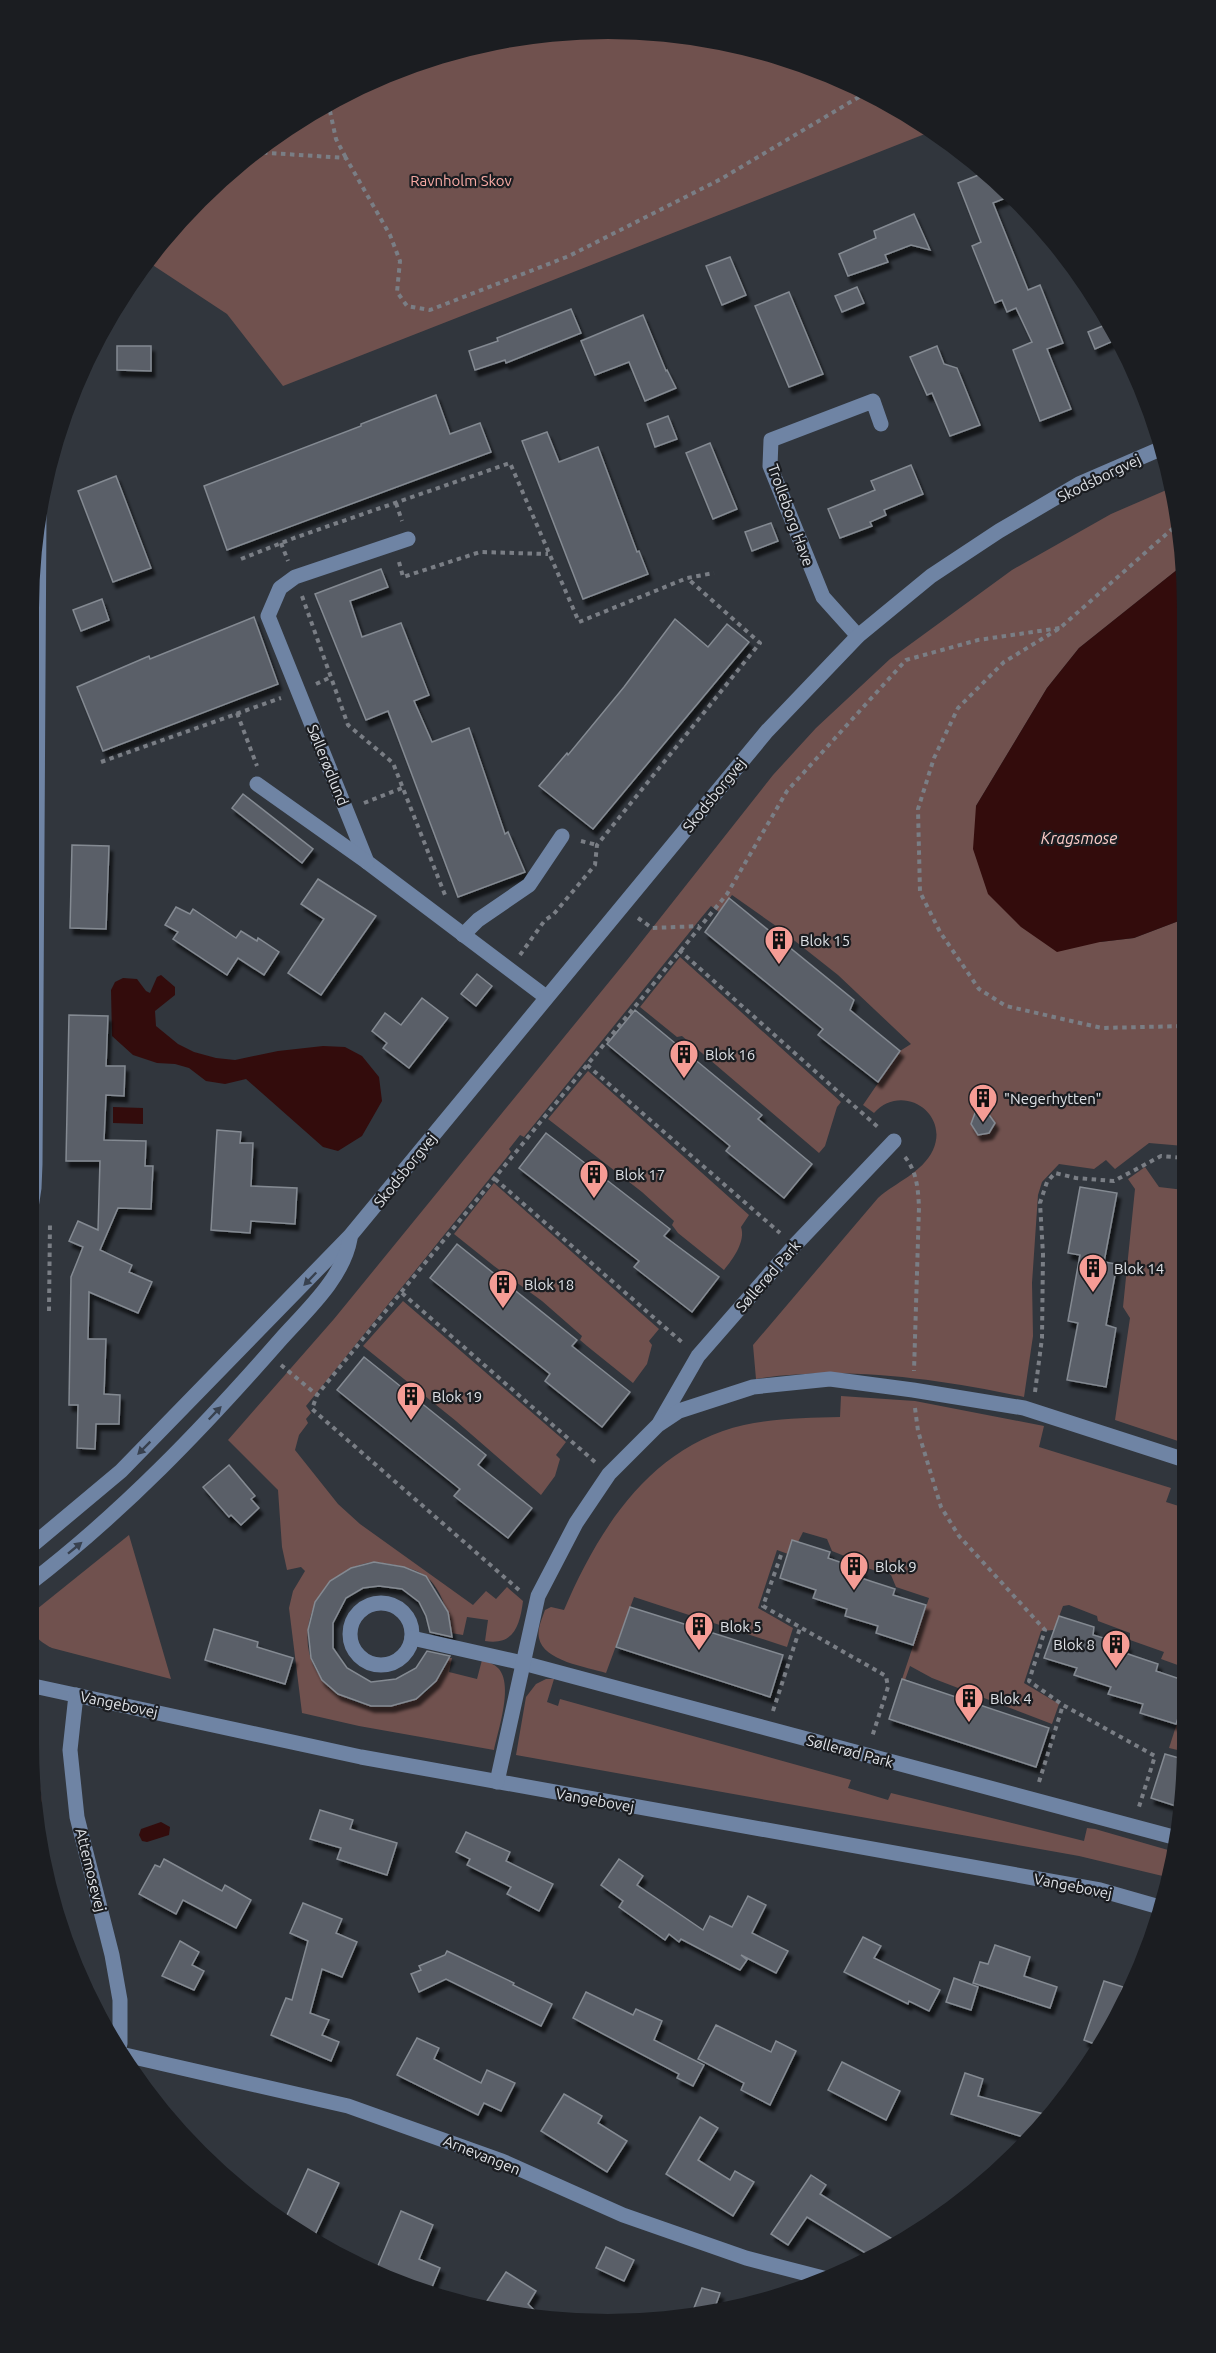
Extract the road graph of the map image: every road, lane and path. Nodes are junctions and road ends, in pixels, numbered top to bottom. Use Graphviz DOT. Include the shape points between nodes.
graph roads {
  1 [pos="858,97"];
  2 [pos="330,112"];
  3 [pos="268,153"];
  4 [pos="346,158"];
  5 [pos="881,424"];
  6 [pos="1155,451"];
  7 [pos="1171,530"];
  8 [pos="400,542"];
  9 [pos="548,554"];
  10 [pos="241,559"];
  11 [pos="714,573"];
  12 [pos="295,577"];
  13 [pos="687,578"];
  14 [pos="1060,628"];
  15 [pos="858,636"];
  16 [pos="298,692"];
  17 [pos="237,713"];
  18 [pos="101,762"];
  19 [pos="262,788"];
  20 [pos="402,788"];
  21 [pos="346,810"];
  22 [pos="562,836"];
  23 [pos="367,862"];
  24 [pos="448,904"];
  25 [pos="623,907"];
  26 [pos="700,926"];
  27 [pos="463,934"];
  28 [pos="679,950"];
  29 [pos="510,970"];
  30 [pos="546,997"];
  31 [pos="1177,1026"];
  32 [pos="587,1065"];
  33 [pos="894,1141"];
  34 [pos="1177,1157"];
  35 [pos="495,1179"];
  36 [pos="350,1236"];
  37 [pos="795,1245"];
  38 [pos="402,1293"];
  39 [pos="269,1353"];
  40 [pos="698,1356"];
  41 [pos="913,1389"];
  42 [pos="317,1395"];
  43 [pos="1033,1410"];
  44 [pos="658,1425"];
  45 [pos="1177,1457"];
  46 [pos="609,1474"];
  47 [pos="39,1540"];
  48 [pos="781,1555"];
  49 [pos="39,1576"];
  50 [pos="536,1605"];
  51 [pos="800,1628"];
  52 [pos="412,1638"];
  53 [pos="523,1663"];
  54 [pos="39,1687"];
  55 [pos="76,1695"];
  56 [pos="1063,1705"];
  57 [pos="767,1729"];
  58 [pos="866,1755"];
  59 [pos="496,1782"];
  60 [pos="1033,1800"];
  61 [pos="1133,1825"];
  62 [pos="1169,1836"];
  63 [pos="1154,1905"];
  64 [pos="120,2038"];
  65 [pos="132,2057"];
  66 [pos="814,2276"];
  1 -- 4 [label="path" via="721,178 569,256 430,309 407,306 397,292 400,261 390,235"];
  2 -- 4 [label="path" via="336,139"];
  3 -- 4 [label="path"];
  5 -- 15 [label="street, Trolleborg Have" via="873,401 771,440 770,466 823,597"];
  6 -- 15 [label="street, Skodsborgvej" via="1079,484 999,531 932,576"];
  7 -- 14 [label="path"];
  8 -- 9 [label="path" via="403,577 480,552"];
  8 -- 12 [label="street, Søllerødlund"];
  9 -- 10 [label="path" via="510,463"];
  9 -- 13 [label="path" via="579,622"];
  11 -- 13 [label="path"];
  12 -- 16 [label="street, Søllerødlund" via="280,588 268,616"];
  12 -- 20 [label="path" via="348,725 393,763"];
  13 -- 29 [label="path" via="760,643 597,845 595,865 545,920"];
  14 -- 26 [label="path" via="978,640 906,660 787,791 727,894"];
  14 -- 31 [label="path" via="1004,662 958,708 934,758 918,809 920,892 940,932 980,989 1006,1006 1102,1028"];
  15 -- 25 [label="street, Skodsborgvej" via="767,730"];
  16 -- 17 [label="path"];
  16 -- 21 [label="street, Søllerødlund"];
  17 -- 18 [label="path"];
  17 -- 19 [label="path"];
  19 -- 23 [label="street"];
  20 -- 21 [label="path"];
  20 -- 24 [label="path"];
  21 -- 23 [label="street, Søllerødlund"];
  22 -- 27 [label="street" via="529,885"];
  23 -- 27 [label="street"];
  25 -- 26 [label="path" via="652,928"];
  25 -- 30 [label="street, Skodsborgvej"];
  26 -- 28 [label="path"];
  27 -- 29 [label="street"];
  28 -- 32 [label="path"];
  28 -- 33 [label="path"];
  29 -- 30 [label="street"];
  30 -- 36 [label="street, Skodsborgvej"];
  32 -- 35 [label="path"];
  32 -- 37 [label="path"];
  33 -- 37 [label="street, Søllerød Park"];
  33 -- 41 [label="path" via="913,1167 919,1197"];
  34 -- 43 [label="path" via="1161,1156 1114,1181 1055,1173 1047,1182 1040,1203 1042,1338"];
  35 -- 38 [label="path"];
  35 -- 40 [label="path"];
  36 -- 39 [label="street, Skodsborgvej" via="348,1252 326,1288"];
  36 -- 47 [label="street, Skodsborgvej, one-way" via="121,1471"];
  37 -- 40 [label="street, Søllerød Park"];
  38 -- 42 [label="path"];
  38 -- 46 [label="path"];
  39 -- 42 [label="path"];
  49 -- 39 [label="street, Skodsborgvej, one-way" via="147,1484"];
  40 -- 44 [label="street, Søllerød Park"];
  41 -- 43 [label="street, Søllerød Park"];
  41 -- 44 [label="street, Søllerød Park" via="830,1379 753,1387 679,1412"];
  41 -- 56 [label="path" via="918,1431 941,1507 959,1536 1045,1630 1029,1681"];
  42 -- 50 [label="path" via="312,1409"];
  43 -- 45 [label="street, Søllerød Park"];
  44 -- 46 [label="street, Søllerød Park"];
  46 -- 50 [label="street, Søllerød Park" via="576,1523"];
  48 -- 51 [label="path" via="764,1606"];
  50 -- 53 [label="street, Søllerød Park"];
  51 -- 57 [label="path"];
  51 -- 58 [label="path" via="886,1676 888,1687"];
  52 -- 52 [label="street" via="408,1618 393,1605 382,1603 363,1608 351,1625 352,1645 357,1654 375,1664 385,1665 403,1656"];
  52 -- 53 [label="street, Søllerød Park"];
  53 -- 57 [label="street, Søllerød Park"];
  53 -- 59 [label="street, Søllerød Park"];
  54 -- 55 [label="street, Vangebovej"];
  55 -- 59 [label="street, Vangebovej"];
  55 -- 64 [label="street, Attemosevej" via="70,1750 78,1817 112,1955 120,2000"];
  56 -- 60 [label="path"];
  56 -- 61 [label="path" via="1155,1756"];
  57 -- 58 [label="street, Søllerød Park"];
  58 -- 60 [label="street, Søllerød Park"];
  59 -- 63 [label="street, Vangebovej" via="1100,1890"];
  60 -- 61 [label="street, Søllerød Park"];
  61 -- 62 [label="street, Søllerød Park"];
  65 -- 66 [label="street, Arnevangen" via="348,2106 502,2161 623,2216 746,2258"];
}
